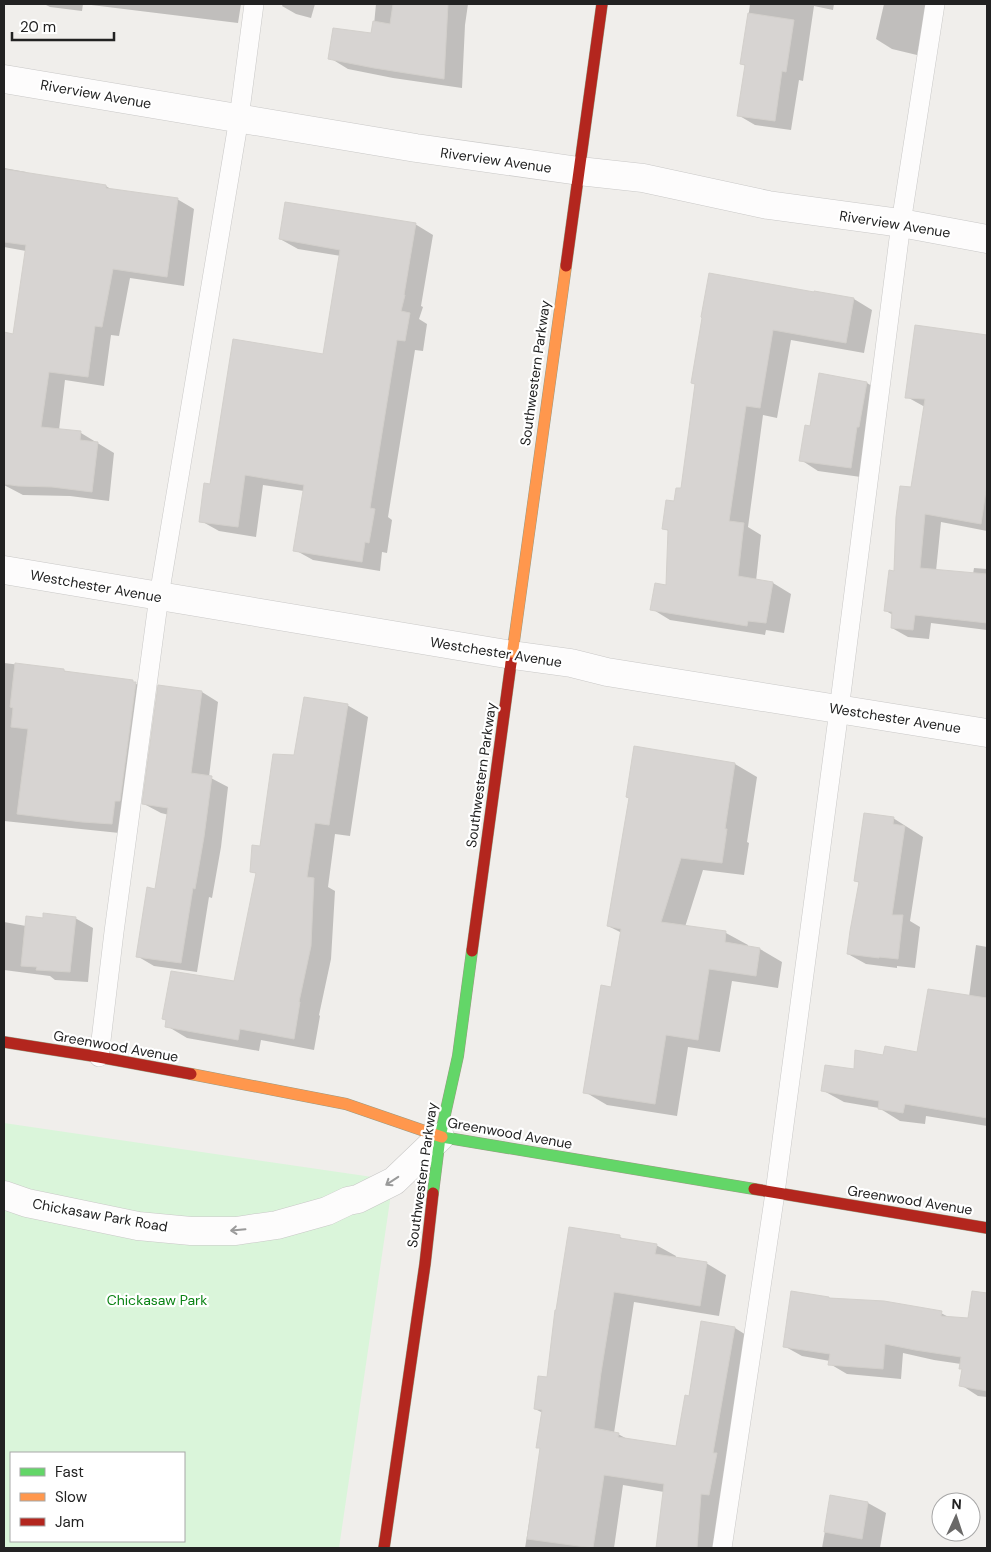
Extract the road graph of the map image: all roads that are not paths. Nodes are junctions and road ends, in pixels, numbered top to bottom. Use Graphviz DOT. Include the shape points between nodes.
graph roads {
  1 [pos="254,4"];
  2 [pos="602,4"];
  3 [pos="935,4"];
  4 [pos="4,78"];
  5 [pos="239,118"];
  6 [pos="578,172"];
  7 [pos="901,223"];
  8 [pos="987,239"];
  9 [pos="4,570"];
  10 [pos="159,596"];
  11 [pos="512,655"];
  12 [pos="840,710"];
  13 [pos="987,733"];
  14 [pos="4,1042"];
  15 [pos="100,1057"];
  16 [pos="440,1137"];
  17 [pos="775,1192"];
  18 [pos="4,1195"];
  19 [pos="987,1228"];
  20 [pos="384,1548"];
  21 [pos="722,1548"];
  1 -- 5 [label="lane"];
  2 -- 6 [label="street, Southwestern Parkway"];
  3 -- 7 [label="lane"];
  4 -- 5 [label="street, Riverview Avenue"];
  5 -- 6 [label="street, Riverview Avenue"];
  5 -- 10 [label="lane"];
  6 -- 7 [label="street, Riverview Avenue" via="643,178 768,205"];
  6 -- 11 [label="street, Southwestern Parkway"];
  7 -- 8 [label="street, Riverview Avenue"];
  7 -- 12 [label="lane"];
  9 -- 10 [label="street, Westchester Avenue"];
  10 -- 11 [label="street, Westchester Avenue"];
  10 -- 15 [label="lane"];
  11 -- 12 [label="street, Westchester Avenue"];
  11 -- 16 [label="street, Southwestern Parkway" via="458,1056"];
  12 -- 13 [label="street, Westchester Avenue"];
  12 -- 17 [label="lane"];
  14 -- 15 [label="street, Greenwood Avenue"];
  15 -- 16 [label="street, Greenwood Avenue" via="346,1104"];
  16 -- 17 [label="street, Greenwood Avenue"];
  16 -- 18 [label="street, Chickasaw Park Road, one-way" via="394,1181 358,1199 277,1225 242,1230 138,1226"];
  16 -- 20 [label="street, Southwestern Parkway"];
  17 -- 19 [label="street, Greenwood Avenue"];
  17 -- 21 [label="lane"];
}
